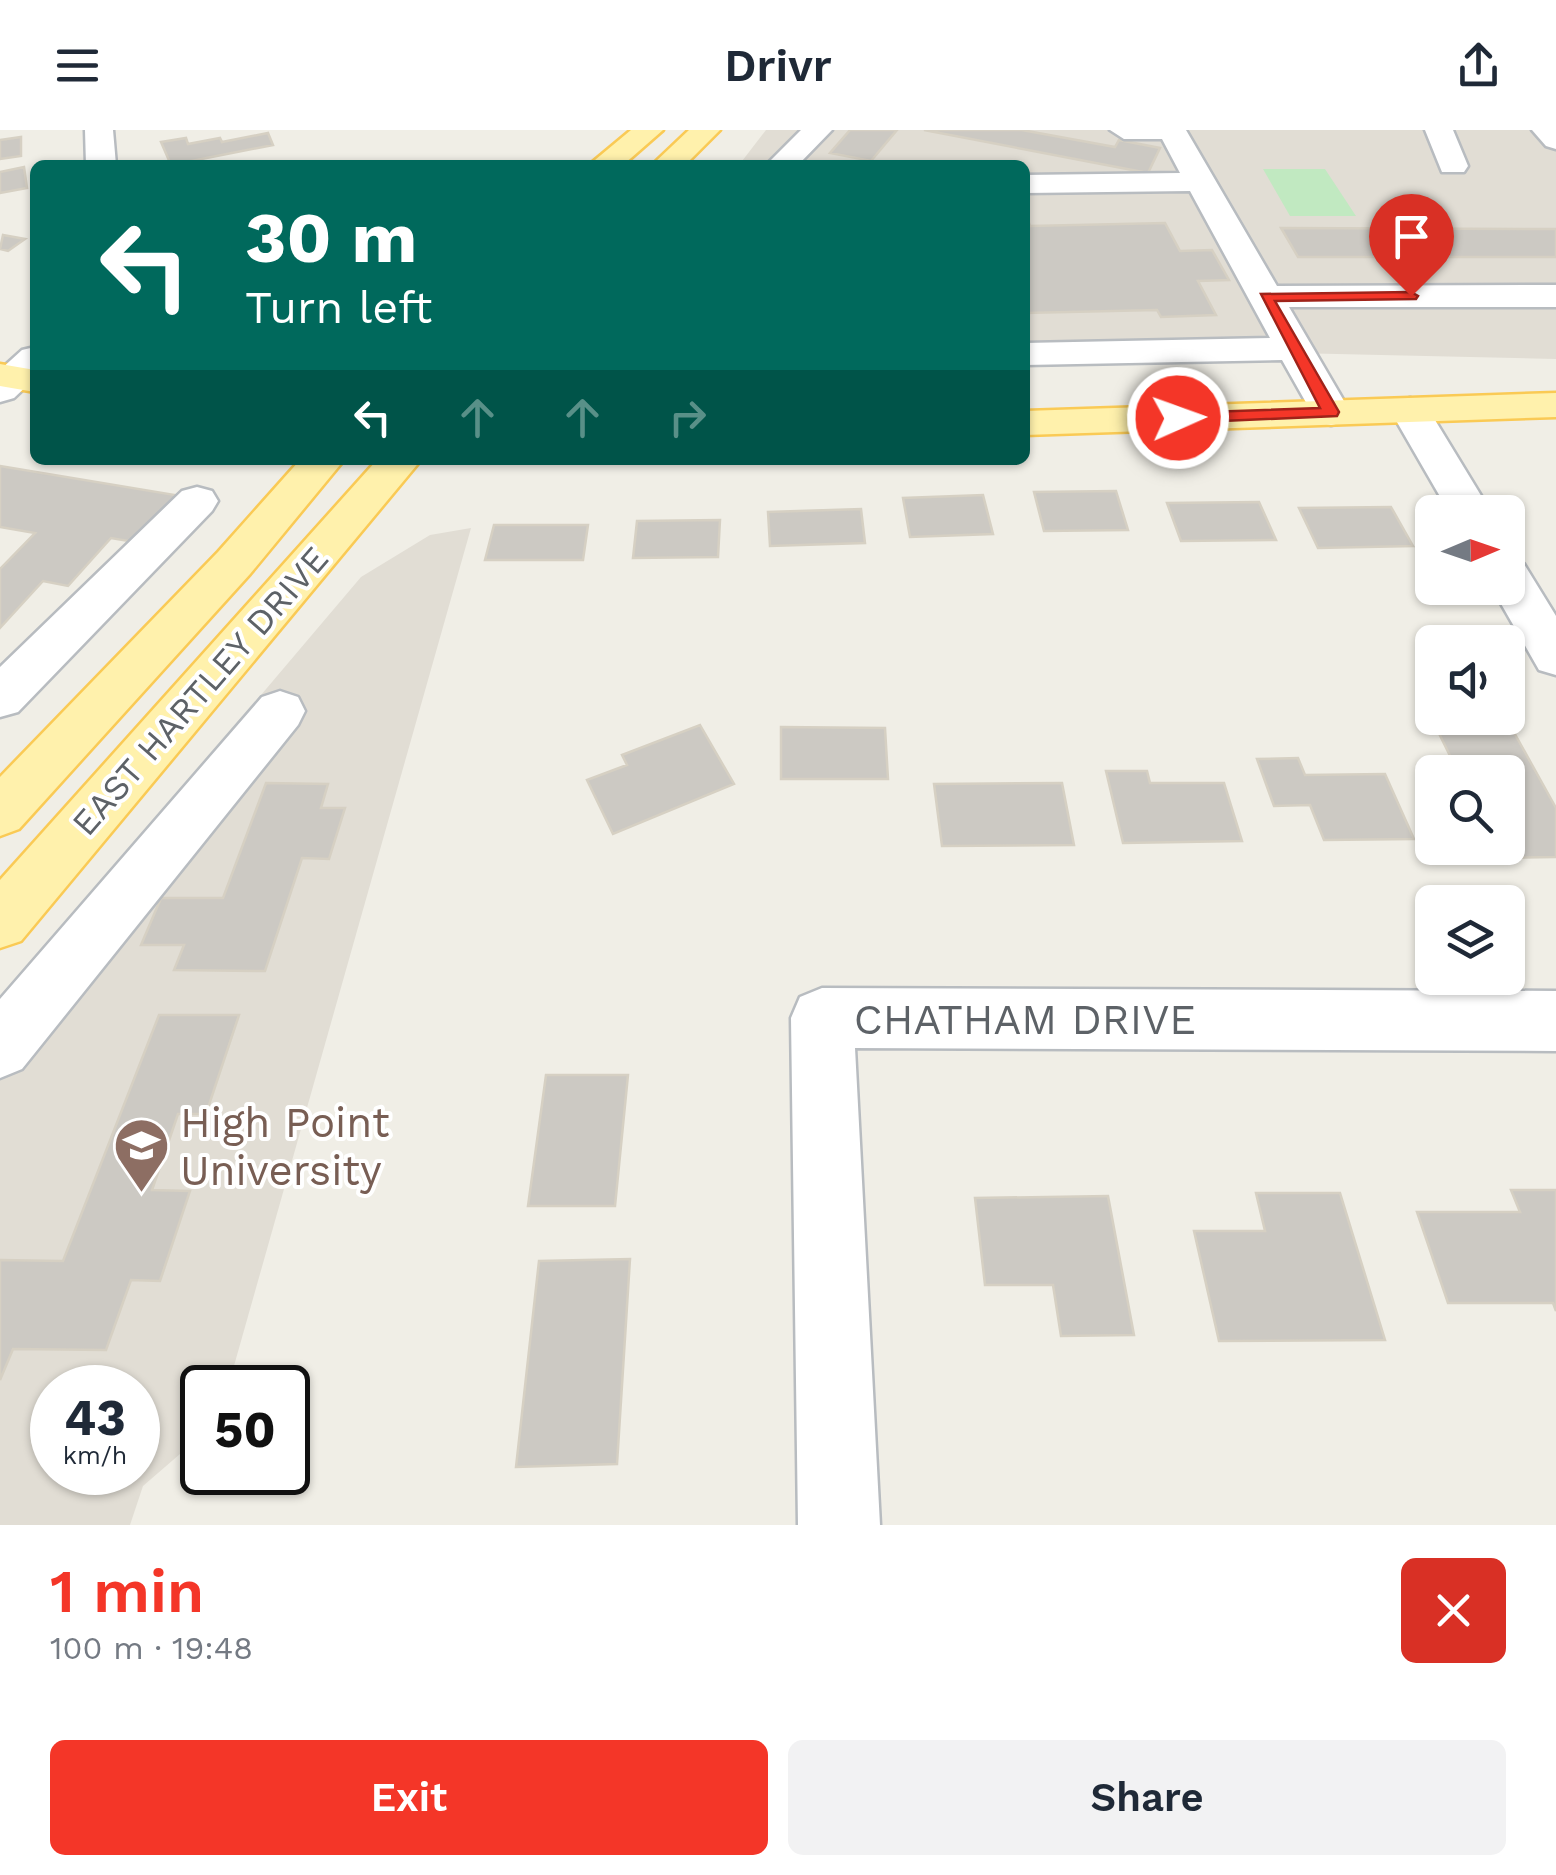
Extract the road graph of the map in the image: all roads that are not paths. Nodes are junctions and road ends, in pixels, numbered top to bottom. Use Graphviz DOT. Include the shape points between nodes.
graph roads {
  1 [pos="99,130"];
  2 [pos="650,130"];
  3 [pos="706,130"];
  4 [pos="818,130"];
  5 [pos="1124,130"];
  6 [pos="1172,130"];
  7 [pos="1439,130"];
  8 [pos="1546,130"];
  9 [pos="1556,140"];
  10 [pos="102,160"];
  11 [pos="611,160"];
  12 [pos="673,160"];
  13 [pos="786,160"];
  14 [pos="1453,166"];
  15 [pos="1201,182"];
  16 [pos="1030,184"];
  17 [pos="1556,296"];
  18 [pos="1266,297"];
  19 [pos="1295,350"];
  20 [pos="1030,354"];
  21 [pos="1556,406"];
  22 [pos="1410,410"];
  23 [pos="1331,412"];
  24 [pos="1030,423"];
  25 [pos="319,465"];
  26 [pos="396,465"];
  27 [pos="1460,495"];
  28 [pos="197,501"];
  29 [pos="1525,604"];
  30 [pos="1556,657"];
  31 [pos="0,698"];
  32 [pos="280,711"];
  33 [pos="0,813"];
  34 [pos="0,922"];
  35 [pos="1556,1021"];
  36 [pos="0,1047"];
  37 [pos="839,1525"];
  1 -- 10 [label="street"];
  2 -- 11 [label="main road"];
  3 -- 12 [label="main road"];
  4 -- 13 [label="street"];
  5 -- 6 [label="street"];
  6 -- 15 [label="street"];
  7 -- 14 [label="street"];
  8 -- 9 [label="street"];
  15 -- 16 [label="street"];
  15 -- 18 [label="street"];
  17 -- 18 [label="street"];
  18 -- 19 [label="street"];
  19 -- 20 [label="street"];
  19 -- 23 [label="street"];
  21 -- 22 [label="main road"];
  22 -- 23 [label="main road"];
  22 -- 27 [label="street"];
  23 -- 24 [label="main road"];
  25 -- 33 [label="main road, EAST HARTLEY DRIVE"];
  26 -- 34 [label="main road, EAST HARTLEY DRIVE"];
  28 -- 31 [label="street"];
  29 -- 30 [label="street"];
  32 -- 36 [label="street"];
  35 -- 37 [label="street, CHATHAM DRIVE" via="822,1018"];
}
